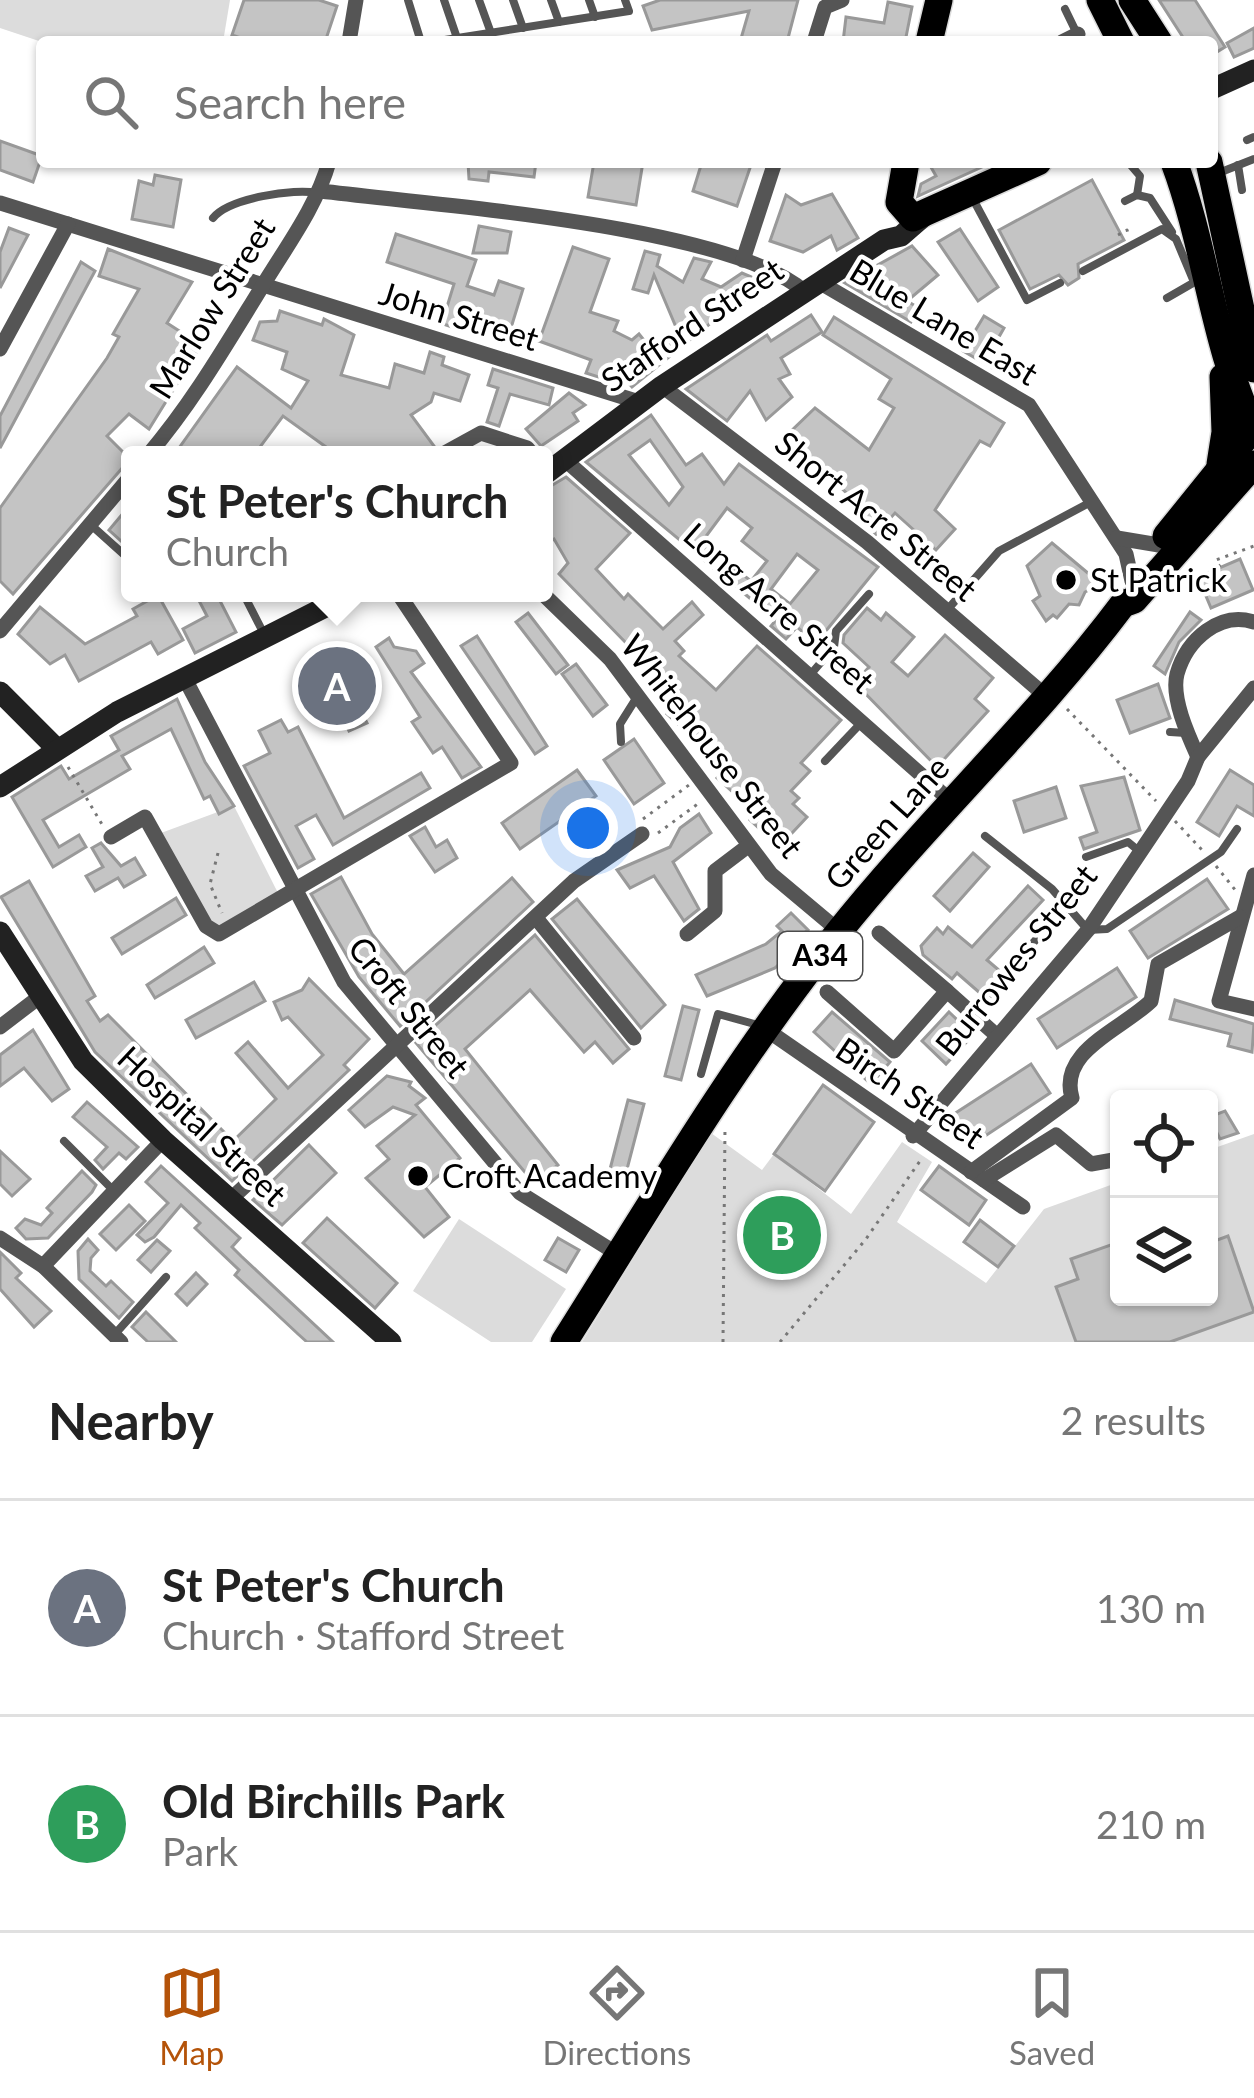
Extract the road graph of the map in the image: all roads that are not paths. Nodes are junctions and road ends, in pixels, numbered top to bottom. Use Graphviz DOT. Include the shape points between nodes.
graph roads {
  1 [pos="356,0"];
  2 [pos="408,0"];
  3 [pos="444,0"];
  4 [pos="479,0"];
  5 [pos="513,0"];
  6 [pos="551,0"];
  7 [pos="589,0"];
  8 [pos="625,0"];
  9 [pos="842,0"];
  10 [pos="940,0"];
  11 [pos="1100,0"];
  12 [pos="1119,0"];
  13 [pos="1132,0"];
  14 [pos="1065,9"];
  15 [pos="595,16"];
  16 [pos="559,22"];
  17 [pos="523,28"];
  18 [pos="491,33"];
  19 [pos="350,36"];
  20 [pos="419,36"];
  21 [pos="456,36"];
  22 [pos="471,36"];
  23 [pos="816,36"];
  24 [pos="931,36"];
  25 [pos="1073,36"];
  26 [pos="1118,36"];
  27 [pos="1137,36"];
  28 [pos="1155,36"];
  29 [pos="1254,70"];
  30 [pos="1218,86"];
  31 [pos="1254,160"];
  32 [pos="1218,165"];
  33 [pos="323,168"];
  34 [pos="773,168"];
  35 [pos="907,168"];
  36 [pos="1133,168"];
  37 [pos="1158,168"];
  38 [pos="1175,168"];
  39 [pos="1213,168"];
  40 [pos="1215,168"];
  41 [pos="1004,169"];
  42 [pos="1242,190"];
  43 [pos="320,192"];
  44 [pos="969,193"];
  45 [pos="1137,195"];
  46 [pos="1125,201"];
  47 [pos="0,203"];
  48 [pos="912,212"];
  49 [pos="213,218"];
  50 [pos="68,224"];
  51 [pos="1189,242"];
  52 [pos="743,260"];
  53 [pos="1083,271"];
  54 [pos="1060,283"];
  55 [pos="1202,284"];
  56 [pos="262,287"];
  57 [pos="812,287"];
  58 [pos="1167,298"];
  59 [pos="1234,334"];
  60 [pos="0,349"];
  61 [pos="1254,369"];
  62 [pos="662,386"];
  63 [pos="639,402"];
  64 [pos="1254,428"];
  65 [pos="156,446"];
  66 [pos="458,446"];
  67 [pos="520,446"];
  68 [pos="553,461"];
  69 [pos="1254,464"];
  70 [pos="553,472"];
  71 [pos="1221,482"];
  72 [pos="121,488"];
  73 [pos="1254,493"];
  74 [pos="1090,503"];
  75 [pos="90,524"];
  76 [pos="1114,536"];
  77 [pos="1159,544"];
  78 [pos="121,552"];
  79 [pos="1127,592"];
  80 [pos="869,594"];
  81 [pos="248,602"];
  82 [pos="335,602"];
  83 [pos="404,602"];
  84 [pos="551,602"];
  85 [pos="947,610"];
  86 [pos="1254,622"];
  87 [pos="0,631"];
  88 [pos="265,637"];
  89 [pos="810,675"];
  90 [pos="184,677"];
  91 [pos="1254,688"];
  92 [pos="0,692"];
  93 [pos="638,696"];
  94 [pos="1050,696"];
  95 [pos="862,722"];
  96 [pos="1170,733"];
  97 [pos="1188,733"];
  98 [pos="621,742"];
  99 [pos="56,748"];
  100 [pos="1198,757"];
  101 [pos="825,760"];
  102 [pos="0,787"];
  103 [pos="953,803"];
  104 [pos="1237,829"];
  105 [pos="642,834"];
  106 [pos="985,836"];
  107 [pos="111,837"];
  108 [pos="748,847"];
  109 [pos="1140,853"];
  110 [pos="1086,857"];
  111 [pos="1254,875"];
  112 [pos="296,892"];
  113 [pos="1068,905"];
  114 [pos="1242,910"];
  115 [pos="536,918"];
  116 [pos="1088,930"];
  117 [pos="839,931"];
  118 [pos="0,932"];
  119 [pos="879,933"];
  120 [pos="687,934"];
  121 [pos="1032,944"];
  122 [pos="947,991"];
  123 [pos="827,992"];
  124 [pos="38,998"];
  125 [pos="1254,1009"];
  126 [pos="0,1028"];
  127 [pos="765,1028"];
  128 [pos="995,1034"];
  129 [pos="634,1038"];
  130 [pos="400,1043"];
  131 [pos="701,1074"];
  132 [pos="913,1136"];
  133 [pos="163,1140"];
  134 [pos="64,1142"];
  135 [pos="1110,1161"];
  136 [pos="978,1176"];
  137 [pos="114,1192"];
  138 [pos="232,1198"];
  139 [pos="1022,1207"];
  140 [pos="0,1238"];
  141 [pos="619,1255"];
  142 [pos="43,1266"];
  143 [pos="166,1277"];
  144 [pos="118,1339"];
  145 [pos="391,1342"];
  146 [pos="564,1342"];
  1 -- 19 [label="street"];
  2 -- 20 [label="lane"];
  3 -- 21 [label="lane"];
  4 -- 18 [label="lane"];
  5 -- 17 [label="lane"];
  6 -- 16 [label="lane"];
  7 -- 15 [label="lane"];
  8 -- 15 [label="lane" via="629,11"];
  9 -- 23 [label="street" via="825,8"];
  10 -- 24 [label="highway"];
  11 -- 26 [label="highway"];
  12 -- 27 [label="highway"];
  13 -- 28 [label="highway"];
  14 -- 25 [label="lane"];
  15 -- 16 [label="lane"];
  16 -- 17 [label="lane"];
  17 -- 18 [label="lane"];
  18 -- 22 [label="lane"];
  29 -- 30 [label="main road"];
  31 -- 32 [label="lane"];
  33 -- 43 [label="street, Marlow Street"];
  34 -- 52 [label="street"];
  35 -- 48 [label="highway"];
  36 -- 45 [label="lane" via="1140,176"];
  37 -- 51 [label="highway"];
  38 -- 51 [label="highway"];
  39 -- 59 [label="highway"];
  40 -- 42 [label="lane"];
  41 -- 44 [label="highway"];
  43 -- 49 [label="lane" via="230,204"];
  43 -- 52 [label="street, Blue Lane East" via="658,236"];
  43 -- 56 [label="street, Marlow Street"];
  44 -- 48 [label="highway"];
  44 -- 54 [label="lane" via="1027,300"];
  45 -- 46 [label="lane"];
  45 -- 51 [label="lane" via="1156,202"];
  47 -- 50 [label="street, John Street"];
  48 -- 57 [label="main road, Stafford Street"];
  50 -- 56 [label="street, John Street"];
  50 -- 60 [label="street"];
  51 -- 53 [label="lane" via="1157,230"];
  51 -- 55 [label="highway"];
  52 -- 57 [label="street, Blue Lane East"];
  55 -- 58 [label="lane"];
  55 -- 59 [label="highway"];
  56 -- 63 [label="street, John Street"];
  56 -- 65 [label="street, Marlow Street"];
  57 -- 62 [label="main road, Stafford Street"];
  57 -- 74 [label="street, Blue Lane East" via="1029,405"];
  59 -- 61 [label="highway"];
  59 -- 64 [label="highway" via="1233,384"];
  59 -- 71 [label="highway"];
  62 -- 63 [label="main road, Stafford Street"];
  62 -- 85 [label="street, Short Acre Street"];
  63 -- 68 [label="main road, Stafford Street"];
  64 -- 71 [label="highway, Green Lane / A34"];
  66 -- 67 [label="street" via="481,434"];
  69 -- 71 [label="highway, Green Lane / A34"];
  70 -- 89 [label="street, Long Acre Street"];
  71 -- 73 [label="highway"];
  71 -- 77 [label="highway, Green Lane / A34"];
  71 -- 79 [label="highway, Green Lane / A34" via="1134,600"];
  72 -- 75 [label="street"];
  74 -- 76 [label="street, Blue Lane East"];
  74 -- 85 [label="lane" via="999,551"];
  75 -- 78 [label="lane"];
  75 -- 87 [label="street"];
  76 -- 77 [label="street"];
  76 -- 79 [label="street, Blue Lane East"];
  77 -- 79 [label="highway, Green Lane / A34"];
  79 -- 94 [label="highway, Green Lane / A34"];
  80 -- 89 [label="lane"];
  81 -- 88 [label="lane"];
  82 -- 88 [label="main road"];
  83 -- 112 [label="street" via="512,764"];
  84 -- 93 [label="street, Whitehouse Street"];
  85 -- 94 [label="street, Short Acre Street"];
  86 -- 97 [label="street" via="1233,615 1219,621 1177,674"];
  88 -- 90 [label="main road"];
  89 -- 95 [label="street, Long Acre Street"];
  90 -- 99 [label="main road"];
  90 -- 112 [label="street, Croft Street"];
  91 -- 100 [label="street, Burrowes Street"];
  92 -- 99 [label="main road"];
  93 -- 98 [label="lane" via="620,724"];
  93 -- 108 [label="street, Whitehouse Street"];
  94 -- 103 [label="highway, Green Lane / A34"];
  95 -- 101 [label="lane"];
  95 -- 103 [label="street, Long Acre Street"];
  96 -- 97 [label="lane"];
  97 -- 100 [label="street"];
  99 -- 102 [label="main road"];
  100 -- 109 [label="street, Burrowes Street"];
  103 -- 117 [label="highway, Green Lane / A34"];
  104 -- 116 [label="lane" via="1211,860 1107,929"];
  105 -- 115 [label="street"];
  106 -- 113 [label="lane"];
  107 -- 112 [label="street" via="146,817 206,926 219,934"];
  108 -- 117 [label="street, Whitehouse Street"];
  108 -- 120 [label="street" via="715,871 715,911"];
  109 -- 110 [label="lane" via="1128,842"];
  109 -- 116 [label="street, Burrowes Street"];
  111 -- 114 [label="street"];
  112 -- 130 [label="street, Croft Street" via="344,982"];
  113 -- 116 [label="lane"];
  113 -- 121 [label="lane"];
  114 -- 125 [label="street" via="1219,1001"];
  114 -- 136 [label="street" via="1158,964 1151,1001 1071,1062 1072,1098"];
  115 -- 129 [label="street"];
  115 -- 130 [label="street"];
  116 -- 128 [label="street, Burrowes Street"];
  117 -- 127 [label="highway, Green Lane / A34"];
  118 -- 124 [label="main road, Hospital Street"];
  119 -- 122 [label="street"];
  122 -- 123 [label="street" via="894,1052"];
  122 -- 128 [label="street"];
  124 -- 126 [label="street"];
  124 -- 133 [label="main road, Hospital Street" via="83,1061"];
  127 -- 131 [label="lane" via="718,1014"];
  127 -- 132 [label="street, Birch Street"];
  127 -- 141 [label="highway, Green Lane / A34"];
  128 -- 132 [label="street, Burrowes Street"];
  130 -- 138 [label="street"];
  130 -- 141 [label="street, Croft Street" via="520,1193"];
  132 -- 136 [label="street, Birch Street"];
  133 -- 137 [label="street"];
  133 -- 138 [label="main road, Hospital Street"];
  134 -- 137 [label="lane"];
  135 -- 136 [label="street" via="1091,1164 1056,1135"];
  136 -- 139 [label="street, Birch Street"];
  137 -- 142 [label="street"];
  138 -- 145 [label="main road, Hospital Street"];
  140 -- 142 [label="street"];
  141 -- 146 [label="highway, Green Lane / A34"];
  142 -- 144 [label="street"];
  143 -- 144 [label="lane"];
}
